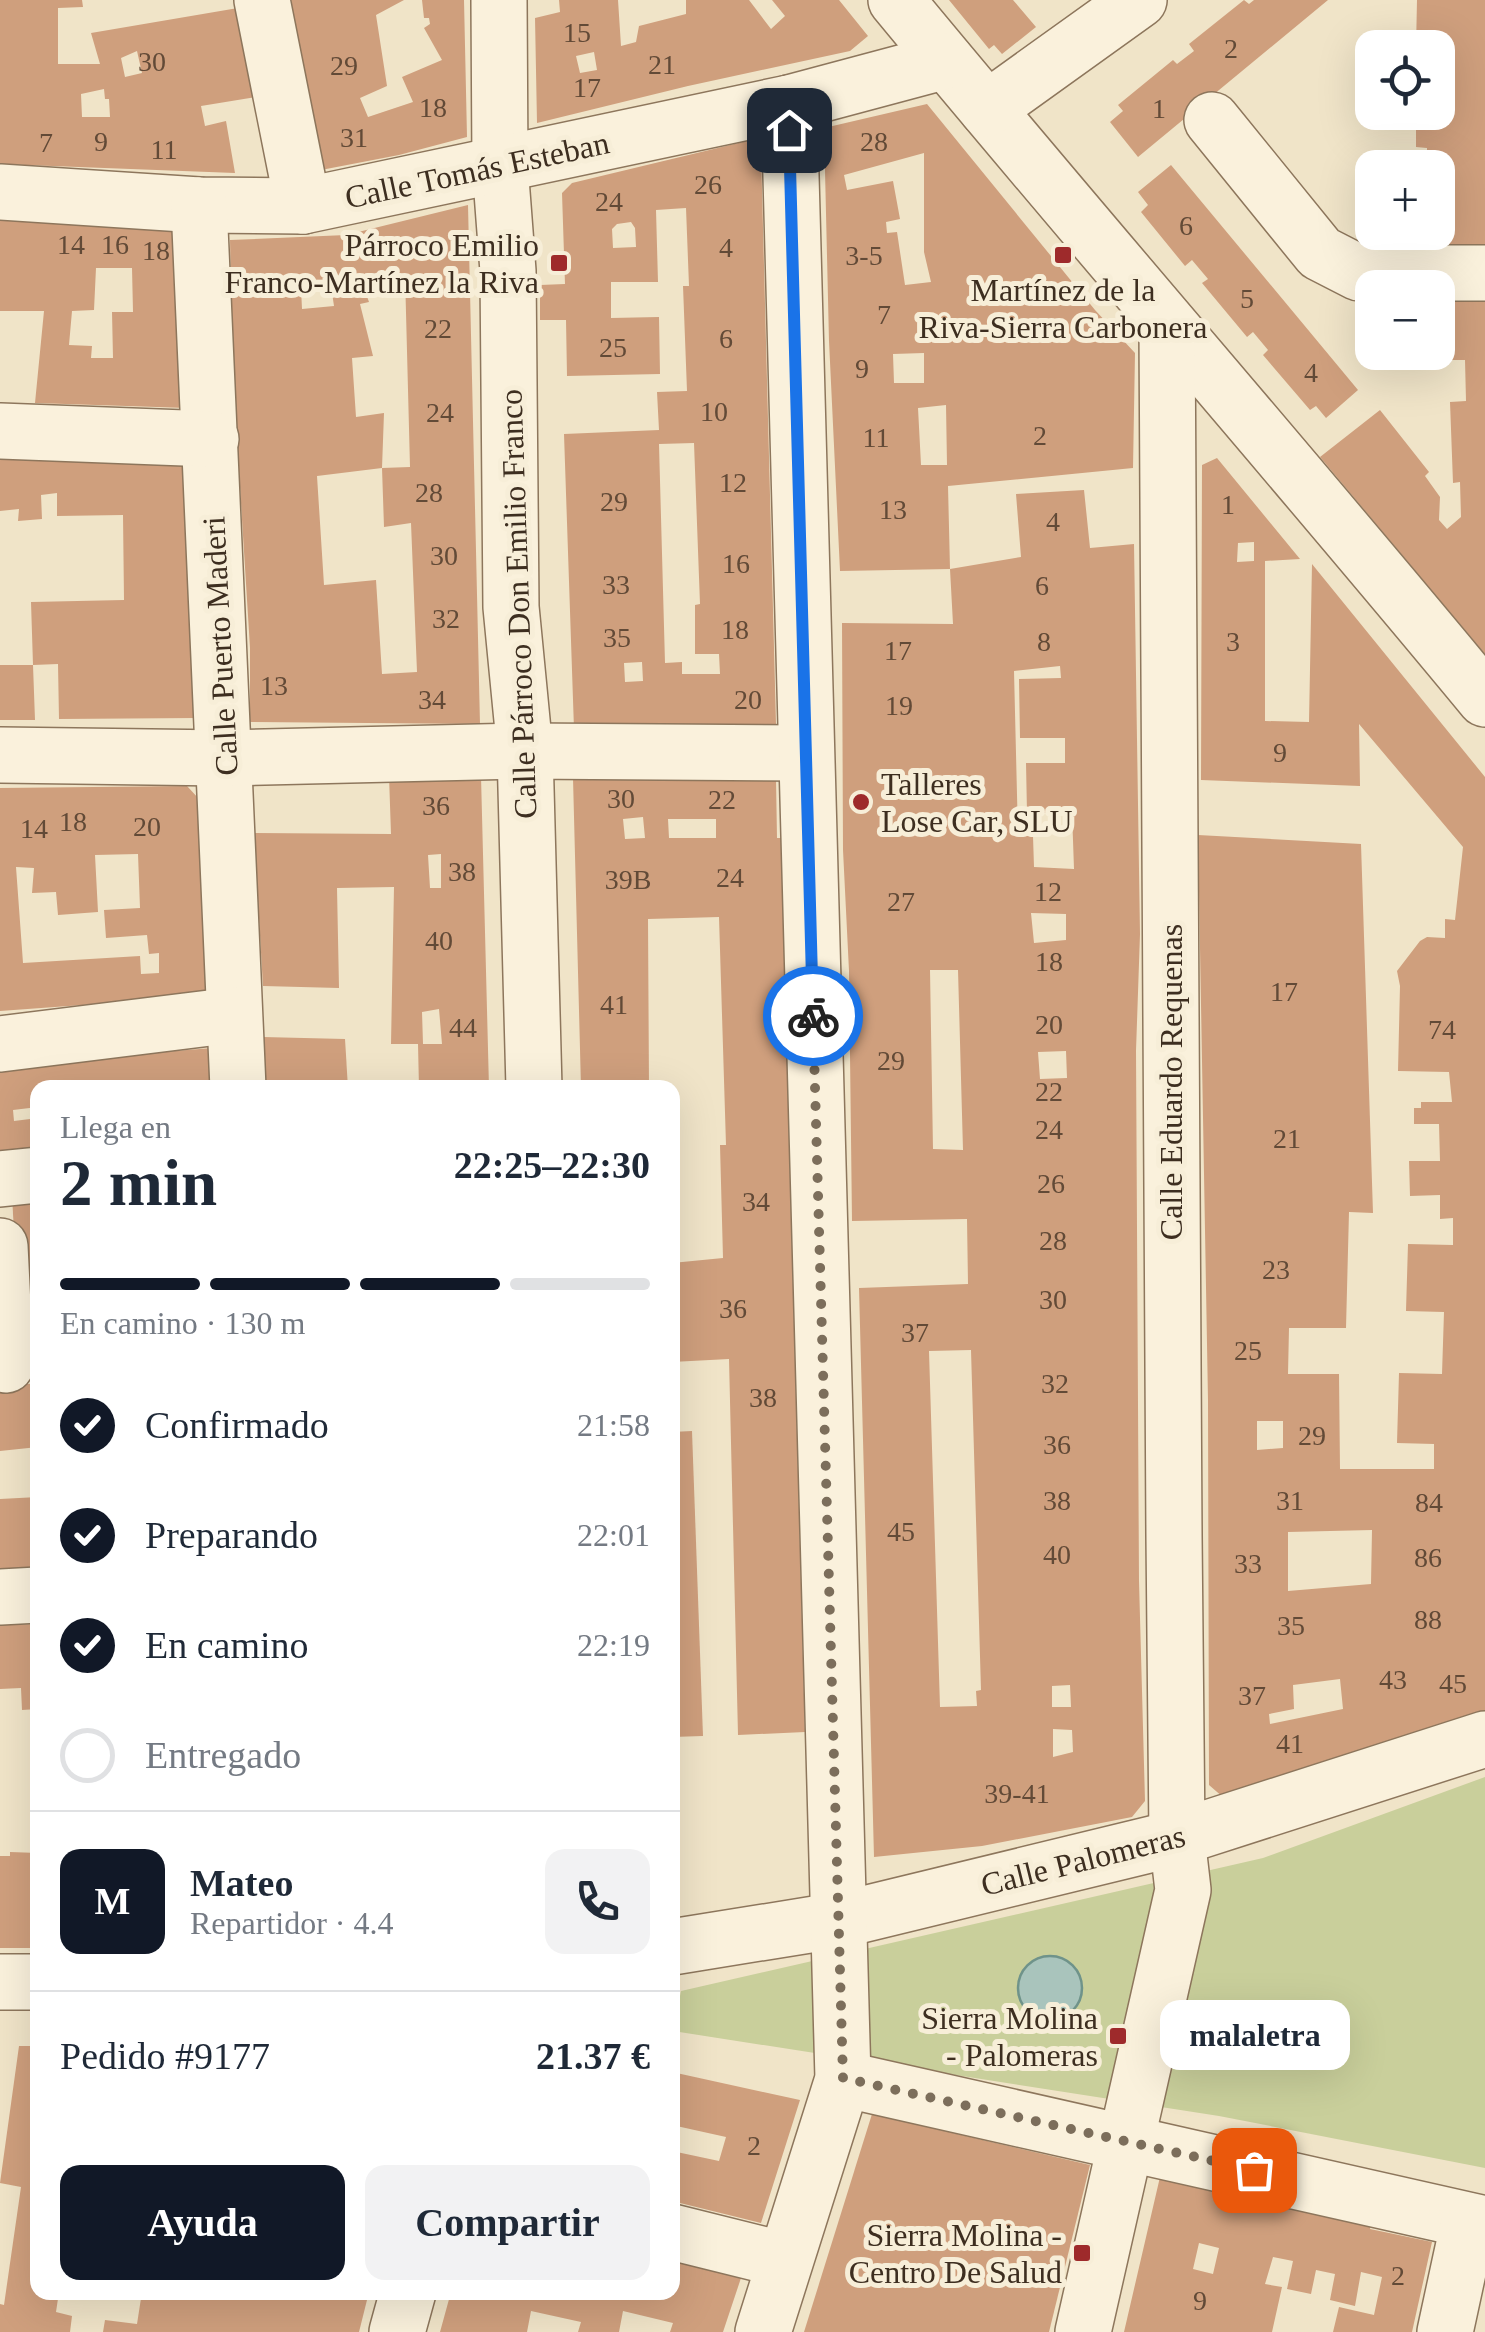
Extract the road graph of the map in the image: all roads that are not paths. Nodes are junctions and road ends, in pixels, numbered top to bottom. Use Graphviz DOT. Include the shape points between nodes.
graph roads {
  1 [pos="262,0"];
  2 [pos="499,0"];
  3 [pos="896,0"];
  4 [pos="1122,5"];
  5 [pos="946,60"];
  6 [pos="788,104"];
  7 [pos="986,109"];
  8 [pos="1212,120"];
  9 [pos="500,166"];
  10 [pos="0,192"];
  11 [pos="199,205"];
  12 [pos="303,206"];
  13 [pos="1485,273"];
  14 [pos="1168,326"];
  15 [pos="0,431"];
  16 [pos="210,439"];
  17 [pos="1485,699"];
  18 [pos="525,751"];
  19 [pos="806,753"];
  20 [pos="0,755"];
  21 [pos="226,758"];
  22 [pos="234,1015"];
  23 [pos="0,1044"];
  24 [pos="238,1080"];
  25 [pos="534,1080"];
  26 [pos="30,1176"];
  27 [pos="0,1179"];
  28 [pos="0,1246"];
  29 [pos="15,1364"];
  30 [pos="30,1595"];
  31 [pos="0,1597"];
  32 [pos="1485,1739"];
  33 [pos="1178,1838"];
  34 [pos="840,1920"];
  35 [pos="680,1946"];
  36 [pos="843,2078"];
  37 [pos="1126,2141"];
  38 [pos="1477,2222"];
  39 [pos="680,2234"];
  40 [pos="785,2260"];
  41 [pos="406,2300"];
  42 [pos="397,2332"];
  43 [pos="763,2332"];
  44 [pos="1083,2332"];
  45 [pos="1445,2332"];
  1 -- 12 [label="street"];
  2 -- 9 [label="street, Calle Párroco Don Emilio Franco"];
  3 -- 5 [label="street"];
  4 -- 7 [label="street"];
  5 -- 6 [label="street, Calle Tomás Esteban"];
  5 -- 7 [label="street"];
  6 -- 9 [label="street, Calle Tomás Esteban"];
  6 -- 19 [label="street"];
  7 -- 14 [label="street"];
  8 -- 13 [label="street" via="1320,254 1359,273"];
  9 -- 12 [label="street, Calle Tomás Esteban"];
  9 -- 18 [label="street, Calle Párroco Don Emilio Franco" via="508,271 512,607"];
  10 -- 11 [label="street, Calle Tomás Esteban"];
  11 -- 12 [label="street, Calle Tomás Esteban"];
  11 -- 16 [label="street, Calle Puerto Maderi"];
  14 -- 17 [label="street"];
  14 -- 33 [label="street, Calle Eduardo Requenas"];
  15 -- 16 [label="street"];
  16 -- 21 [label="street, Calle Puerto Maderi"];
  18 -- 19 [label="street"];
  18 -- 21 [label="street"];
  18 -- 25 [label="street, Calle Párroco Don Emilio Franco"];
  19 -- 34 [label="street"];
  20 -- 21 [label="street"];
  21 -- 22 [label="street, Calle Puerto Maderi"];
  22 -- 23 [label="street"];
  22 -- 24 [label="street, Calle Puerto Maderi"];
  26 -- 27 [label="street"];
  28 -- 29 [label="street"];
  30 -- 31 [label="street"];
  32 -- 33 [label="street, Calle Palomeras"];
  33 -- 34 [label="street, Calle Palomeras"];
  33 -- 37 [label="street, Calle Eduardo Requenas" via="1183,1890"];
  34 -- 35 [label="street, Calle Palomeras"];
  34 -- 36 [label="street"];
  36 -- 37 [label="street"];
  36 -- 40 [label="street"];
  37 -- 38 [label="street"];
  37 -- 44 [label="street, Calle Eduardo Requenas"];
  38 -- 45 [label="street"];
  39 -- 40 [label="street"];
  40 -- 43 [label="street"];
  41 -- 42 [label="street"];
}
